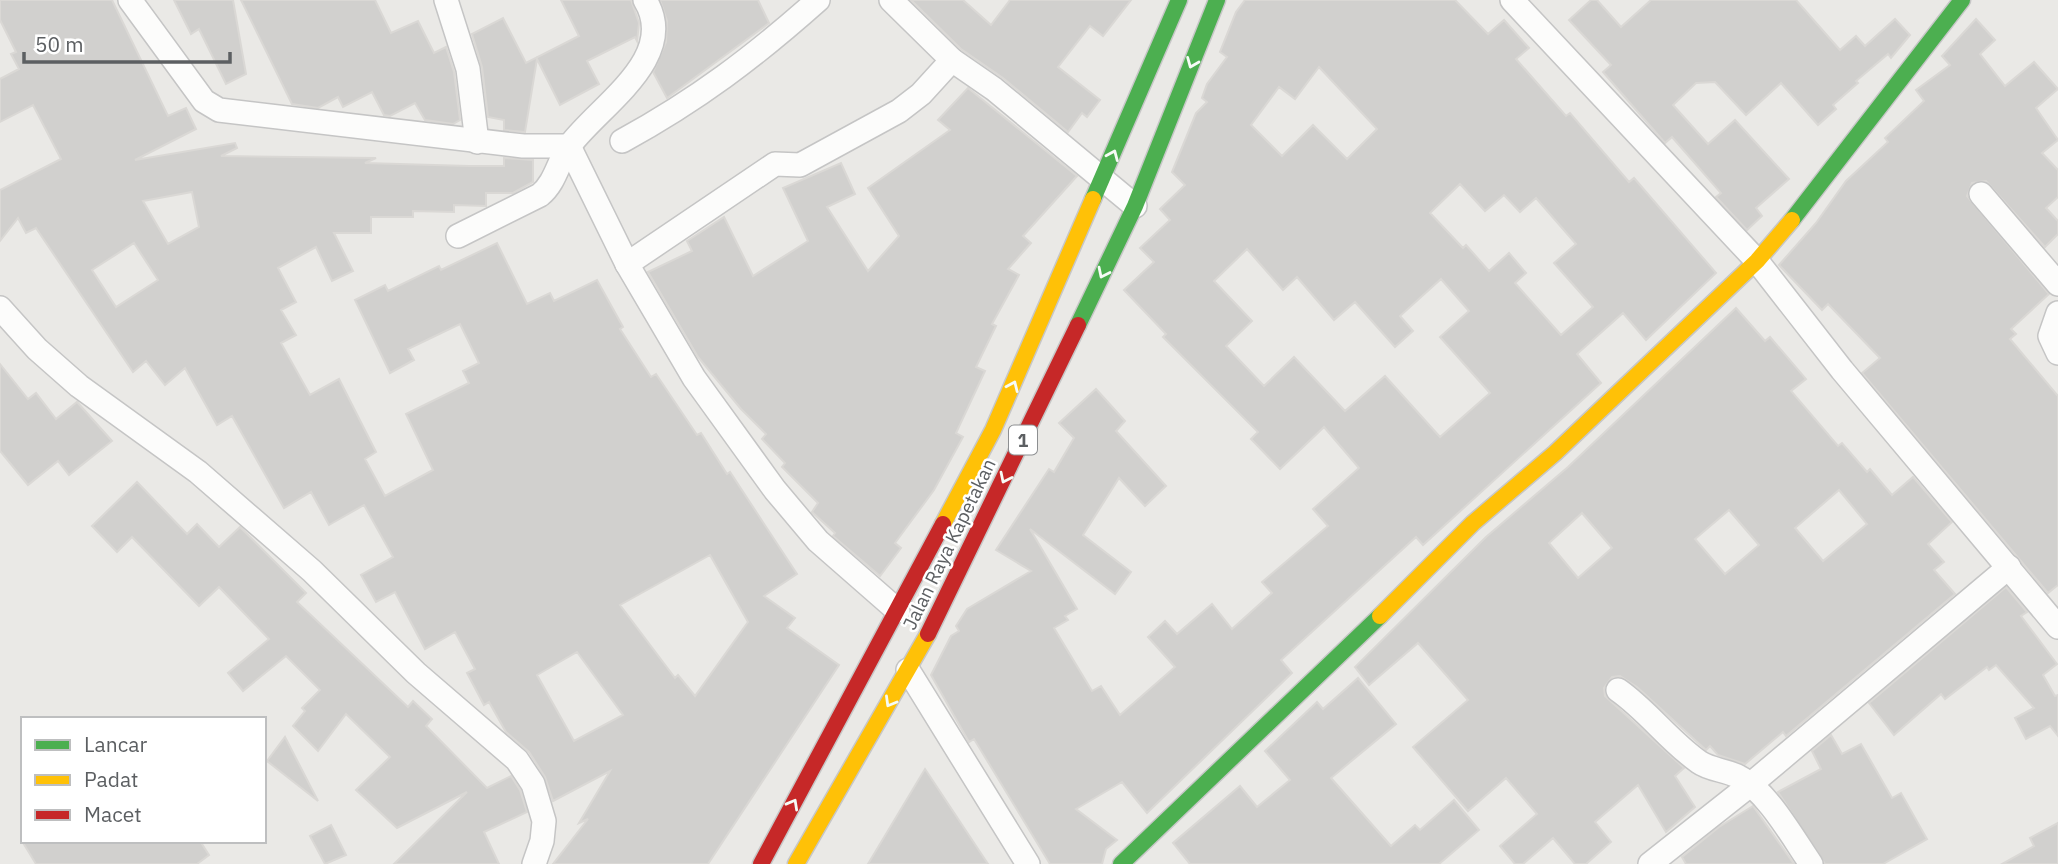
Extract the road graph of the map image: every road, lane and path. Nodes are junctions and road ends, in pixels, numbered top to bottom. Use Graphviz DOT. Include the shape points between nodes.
graph roads {
  1 [pos="130,0"];
  2 [pos="446,0"];
  3 [pos="645,0"];
  4 [pos="818,0"];
  5 [pos="891,0"];
  6 [pos="1179,0"];
  7 [pos="1217,0"];
  8 [pos="1962,0"];
  9 [pos="1521,3"];
  10 [pos="952,60"];
  11 [pos="622,141"];
  12 [pos="477,142"];
  13 [pos="569,146"];
  14 [pos="1102,182"];
  15 [pos="1981,194"];
  16 [pos="1135,206"];
  17 [pos="458,236"];
  18 [pos="1757,261"];
  19 [pos="627,264"];
  20 [pos="2058,284"];
  21 [pos="0,309"];
  22 [pos="2058,313"];
  23 [pos="2058,353"];
  24 [pos="2009,567"];
  25 [pos="898,611"];
  26 [pos="2058,627"];
  27 [pos="908,670"];
  28 [pos="1618,690"];
  29 [pos="1750,785"];
  30 [pos="534,864"];
  31 [pos="761,864"];
  32 [pos="796,864"];
  33 [pos="1028,864"];
  34 [pos="1121,864"];
  35 [pos="1650,864"];
  36 [pos="1811,864"];
  1 -- 12 [label="street" via="204,101 219,110"];
  2 -- 12 [label="street" via="468,69"];
  3 -- 13 [label="street" via="653,14 652,46 630,82"];
  4 -- 11 [label="street" via="713,87"];
  5 -- 10 [label="street"];
  14 -- 6 [label="main road, Jalan Raya Kapetakan / 1, one-way"];
  7 -- 16 [label="main road, Jalan Raya Kapetakan / 1, one-way"];
  8 -- 18 [label="main road"];
  9 -- 18 [label="street"];
  10 -- 14 [label="street"];
  10 -- 19 [label="street" via="908,106 800,165 775,164"];
  12 -- 13 [label="street"];
  13 -- 17 [label="street" via="545,191"];
  13 -- 19 [label="street"];
  14 -- 16 [label="street"];
  25 -- 14 [label="main road, Jalan Raya Kapetakan / 1, one-way" via="993,430"];
  15 -- 20 [label="street"];
  16 -- 27 [label="main road, Jalan Raya Kapetakan / 1, one-way"];
  18 -- 24 [label="street" via="1842,370"];
  18 -- 34 [label="main road" via="1555,453 1473,523"];
  19 -- 25 [label="street" via="694,378 775,490 818,541"];
  21 -- 30 [label="street" via="79,386 198,472 302,562 416,673 517,760 533,784 544,821"];
  22 -- 23 [label="street" via="2050,336"];
  24 -- 26 [label="street"];
  24 -- 29 [label="street"];
  31 -- 25 [label="main road, Jalan Raya Kapetakan / 1, one-way"];
  27 -- 32 [label="main road, Jalan Raya Kapetakan / 1, one-way"];
  27 -- 33 [label="street"];
  28 -- 29 [label="street" via="1701,763"];
  29 -- 35 [label="street"];
  29 -- 36 [label="street"];
}
